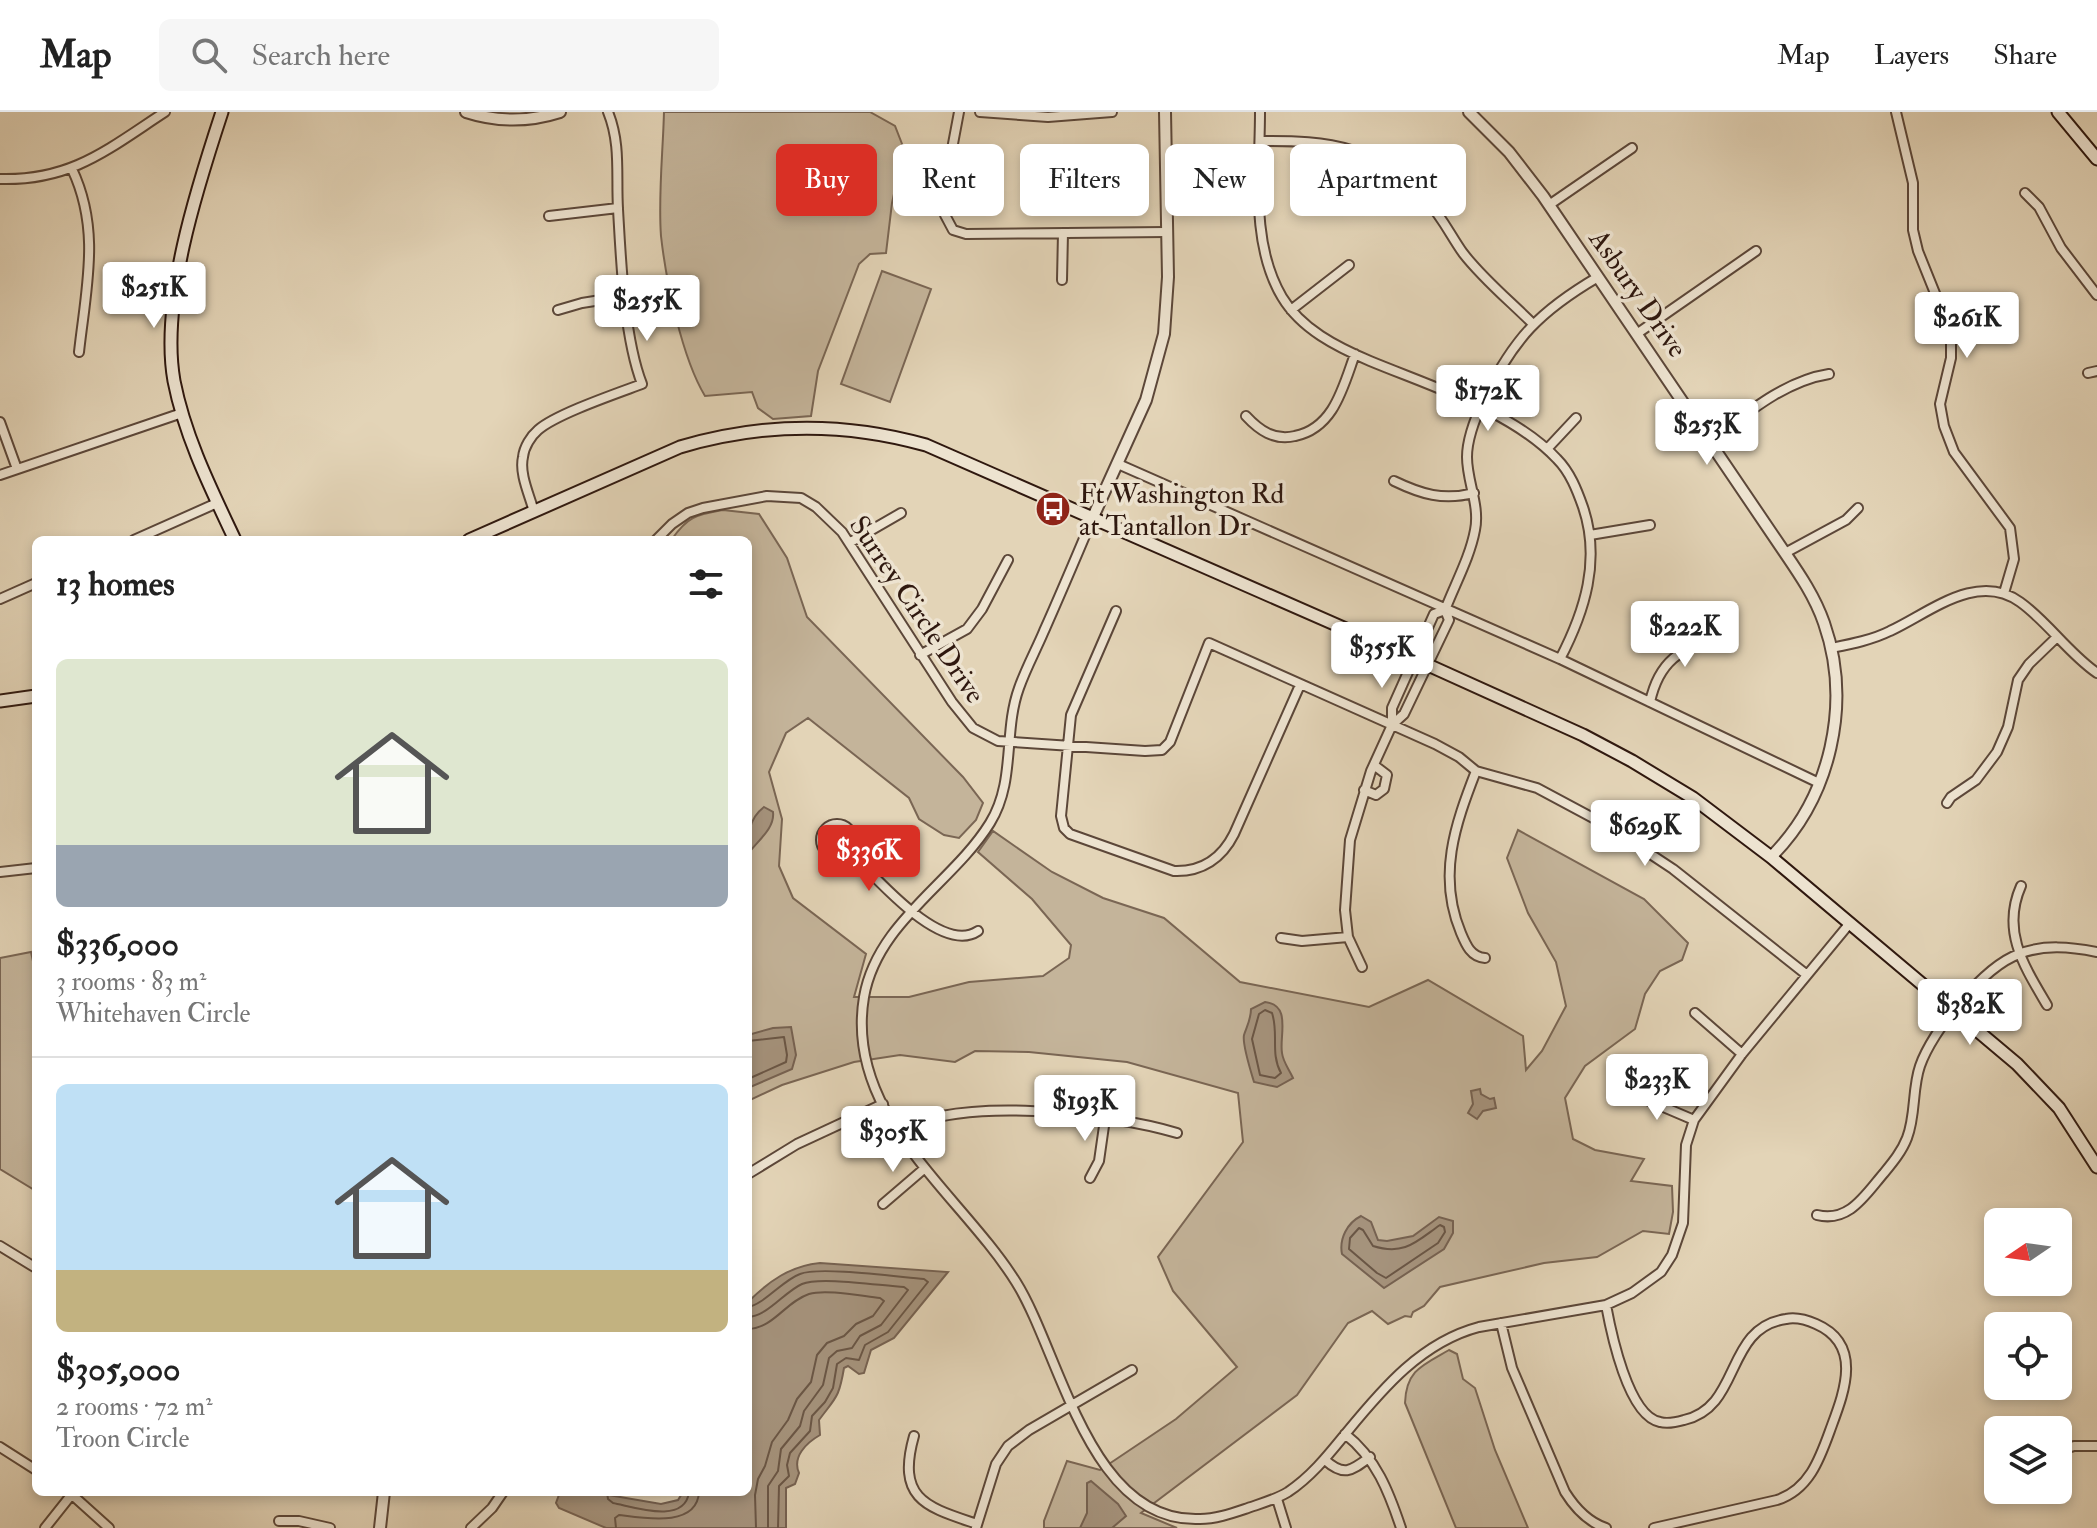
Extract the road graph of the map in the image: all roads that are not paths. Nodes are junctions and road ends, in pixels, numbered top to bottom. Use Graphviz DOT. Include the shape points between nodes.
graph roads {
  1 [pos="165,112"];
  2 [pos="222,112"];
  3 [pos="466,112"];
  4 [pos="560,112"];
  5 [pos="608,112"];
  6 [pos="959,112"];
  7 [pos="980,112"];
  8 [pos="1112,112"];
  9 [pos="1165,112"];
  10 [pos="1260,112"];
  11 [pos="1469,112"];
  12 [pos="1896,112"];
  13 [pos="2058,112"];
  14 [pos="1260,141"];
  15 [pos="1632,148"];
  16 [pos="2097,159"];
  17 [pos="72,169"];
  18 [pos="0,179"];
  19 [pos="2025,193"];
  20 [pos="1549,205"];
  21 [pos="618,208"];
  22 [pos="549,216"];
  23 [pos="1166,232"];
  24 [pos="1063,233"];
  25 [pos="1756,251"];
  26 [pos="1349,265"];
  27 [pos="1598,277"];
  28 [pos="1062,280"];
  29 [pos="2097,295"];
  30 [pos="626,296"];
  31 [pos="558,310"];
  32 [pos="1291,310"];
  33 [pos="1533,324"];
  34 [pos="1638,333"];
  35 [pos="79,352"];
  36 [pos="1355,354"];
  37 [pos="1829,374"];
  38 [pos="1480,408"];
  39 [pos="182,413"];
  40 [pos="1246,416"];
  41 [pos="1576,418"];
  42 [pos="0,422"];
  43 [pos="1710,441"];
  44 [pos="1547,449"];
  45 [pos="1118,464"];
  46 [pos="17,469"];
  47 [pos="0,475"];
  48 [pos="1394,481"];
  49 [pos="1474,493"];
  50 [pos="217,503"];
  51 [pos="1858,508"];
  52 [pos="534,512"];
  53 [pos="901,513"];
  54 [pos="1093,517"];
  55 [pos="1650,525"];
  56 [pos="1590,535"];
  57 [pos="143,536"];
  58 [pos="233,536"];
  59 [pos="478,536"];
  60 [pos="660,536"];
  61 [pos="849,543"];
  62 [pos="1785,553"];
  63 [pos="1008,560"];
  64 [pos="32,585"];
  65 [pos="2004,593"];
  66 [pos="0,599"];
  67 [pos="1445,610"];
  68 [pos="1116,611"];
  69 [pos="1719,636"];
  70 [pos="2057,637"];
  71 [pos="1831,648"];
  72 [pos="920,655"];
  73 [pos="1413,659"];
  74 [pos="1560,659"];
  75 [pos="1428,665"];
  76 [pos="2097,673"];
  77 [pos="1300,685"];
  78 [pos="32,697"];
  79 [pos="0,701"];
  80 [pos="1650,702"];
  81 [pos="1392,725"];
  82 [pos="1009,742"];
  83 [pos="1067,745"];
  84 [pos="1374,765"];
  85 [pos="1476,771"];
  86 [pos="1819,783"];
  87 [pos="1364,790"];
  88 [pos="1947,803"];
  89 [pos="849,851"];
  90 [pos="1771,857"];
  91 [pos="32,868"];
  92 [pos="0,872"];
  93 [pos="2021,886"];
  94 [pos="912,911"];
  95 [pos="1850,923"];
  96 [pos="978,931"];
  97 [pos="1348,937"];
  98 [pos="1281,938"];
  99 [pos="2097,952"];
  100 [pos="2018,954"];
  101 [pos="1485,958"];
  102 [pos="1362,967"];
  103 [pos="1807,975"];
  104 [pos="2047,1005"];
  105 [pos="1953,1009"];
  106 [pos="1695,1013"];
  107 [pos="1742,1054"];
  108 [pos="1633,1094"];
  109 [pos="883,1104"];
  110 [pos="1105,1119"];
  111 [pos="1694,1120"];
  112 [pos="897,1132"];
  113 [pos="1177,1133"];
  114 [pos="2097,1167"];
  115 [pos="925,1168"];
  116 [pos="752,1172"];
  117 [pos="1090,1178"];
  118 [pos="883,1204"];
  119 [pos="1817,1215"];
  120 [pos="0,1246"];
  121 [pos="32,1266"];
  122 [pos="1606,1305"];
  123 [pos="1501,1323"];
  124 [pos="1132,1370"];
  125 [pos="1072,1406"];
  126 [pos="1345,1434"];
  127 [pos="914,1436"];
  128 [pos="2097,1446"];
  129 [pos="0,1447"];
  130 [pos="2072,1447"];
  131 [pos="1370,1457"];
  132 [pos="1325,1460"];
  133 [pos="32,1467"];
  134 [pos="68,1496"];
  135 [pos="73,1496"];
  136 [pos="384,1496"];
  137 [pos="500,1496"];
  138 [pos="1277,1499"];
  139 [pos="279,1521"];
  140 [pos="477,1526"];
  141 [pos="977,1526"];
  142 [pos="1601,1527"];
  143 [pos="45,1528"];
  144 [pos="109,1528"];
  145 [pos="330,1528"];
  146 [pos="380,1528"];
  147 [pos="1286,1528"];
  148 [pos="1401,1528"];
  149 [pos="1654,1528"];
  1 -- 17 [label="street"];
  2 -- 39 [label="main road" via="191,218 174,305 173,368"];
  3 -- 4 [label="street" via="498,120"];
  5 -- 21 [label="street" via="618,152"];
  6 -- 24 [label="street" via="942,202 953,230"];
  7 -- 8 [label="street" via="1048,117"];
  9 -- 23 [label="street"];
  10 -- 14 [label="street"];
  11 -- 20 [label="street, Asbury Drive" via="1509,152"];
  12 -- 65 [label="street" via="1913,183 1918,251 1951,333 1951,358 1941,393 1944,426 1954,452 2010,528 2014,559"];
  13 -- 16 [label="main road"];
  14 -- 32 [label="street" via="1263,245"];
  14 -- 33 [label="street" via="1322,142 1383,163 1429,202 1474,265"];
  15 -- 20 [label="street"];
  17 -- 18 [label="street" via="41,178"];
  17 -- 35 [label="street" via="91,231"];
  19 -- 29 [label="street"];
  20 -- 27 [label="street, Asbury Drive"];
  21 -- 22 [label="street"];
  21 -- 30 [label="street"];
  23 -- 24 [label="street"];
  23 -- 45 [label="street" via="1161,352"];
  24 -- 28 [label="street"];
  25 -- 34 [label="street"];
  26 -- 32 [label="street"];
  27 -- 33 [label="street"];
  27 -- 34 [label="street, Asbury Drive"];
  30 -- 31 [label="street"];
  30 -- 52 [label="street" via="642,384 537,430 522,458"];
  32 -- 36 [label="street" via="1323,338"];
  33 -- 38 [label="street" via="1506,358"];
  34 -- 43 [label="street, Asbury Drive"];
  36 -- 38 [label="street"];
  36 -- 40 [label="street" via="1333,408 1312,431 1277,437 1258,429"];
  37 -- 43 [label="street" via="1791,386"];
  38 -- 44 [label="street"];
  38 -- 49 [label="street" via="1467,452"];
  39 -- 46 [label="street"];
  39 -- 50 [label="main road"];
  41 -- 44 [label="street"];
  42 -- 46 [label="street"];
  43 -- 62 [label="street, Asbury Drive"];
  44 -- 56 [label="street" via="1576,487"];
  45 -- 54 [label="street"];
  45 -- 67 [label="street"];
  46 -- 47 [label="street"];
  48 -- 49 [label="street" via="1433,497"];
  49 -- 67 [label="street" via="1475,530"];
  50 -- 57 [label="street"];
  50 -- 58 [label="main road"];
  51 -- 62 [label="street"];
  52 -- 54 [label="main road" via="707,439 821,428 926,445"];
  52 -- 59 [label="main road"];
  53 -- 61 [label="street"];
  54 -- 73 [label="main road"];
  54 -- 82 [label="street" via="1019,688"];
  55 -- 56 [label="street"];
  56 -- 74 [label="street" via="1592,568 1585,598"];
  60 -- 61 [label="street, Surrey Circle Drive" via="703,508 785,495 816,507"];
  61 -- 72 [label="street, Surrey Circle Drive"];
  62 -- 71 [label="street, Asbury Drive" via="1817,605"];
  63 -- 72 [label="street" via="967,629"];
  64 -- 66 [label="street"];
  65 -- 70 [label="street"];
  65 -- 71 [label="street" via="1963,594 1887,633"];
  67 -- 73 [label="street" via="1434,614"];
  67 -- 74 [label="street"];
  67 -- 75 [label="street" via="1449,620"];
  68 -- 83 [label="street" via="1071,715"];
  69 -- 80 [label="street" via="1669,661 1655,681"];
  70 -- 76 [label="street"];
  70 -- 88 [label="street" via="2021,674 1997,752 1976,780"];
  71 -- 86 [label="street, Asbury Drive" via="1836,708"];
  72 -- 82 [label="street, Surrey Circle Drive" via="973,728"];
  73 -- 75 [label="main road"];
  73 -- 81 [label="street" via="1392,708"];
  74 -- 80 [label="street"];
  75 -- 81 [label="street" via="1403,717"];
  75 -- 90 [label="main road" via="1632,761 1693,798"];
  77 -- 81 [label="street, Surrey Circle Drive"];
  77 -- 83 [label="street, Surrey Circle Drive" via="1209,643 1165,748 1151,752"];
  77 -- 83 [label="street" via="1229,846 1214,861 1193,870 1167,869 1067,831 1061,816"];
  78 -- 79 [label="main road"];
  80 -- 86 [label="street"];
  81 -- 84 [label="street"];
  81 -- 85 [label="street, Surrey Circle Drive" via="1450,752"];
  82 -- 83 [label="street, Surrey Circle Drive"];
  82 -- 94 [label="street" via="1003,797 990,823"];
  84 -- 87 [label="street"];
  84 -- 87 [label="street" via="1387,775 1384,789 1376,795"];
  85 -- 101 [label="street" via="1455,828 1449,876 1460,931 1473,954"];
  85 -- 103 [label="street, Surrey Circle Drive" via="1537,788 1620,833"];
  86 -- 90 [label="street, Asbury Drive" via="1798,824"];
  87 -- 97 [label="street" via="1348,855"];
  89 -- 89 [label="street" via="850,830 837,824 827,827 821,836 825,851 839,856"];
  89 -- 94 [label="street"];
  90 -- 95 [label="main road"];
  91 -- 92 [label="street"];
  93 -- 100 [label="street" via="2012,920"];
  94 -- 96 [label="street" via="951,935"];
  94 -- 109 [label="street" via="882,951 864,997 866,1056"];
  95 -- 103 [label="street"];
  95 -- 105 [label="main road"];
  97 -- 98 [label="street"];
  97 -- 102 [label="street"];
  99 -- 100 [label="street" via="2062,947"];
  100 -- 104 [label="street"];
  100 -- 105 [label="street" via="1988,974"];
  103 -- 107 [label="street"];
  105 -- 114 [label="main road" via="2045,1091"];
  105 -- 119 [label="street" via="1927,1048 1917,1077 1911,1127 1899,1153 1860,1203 1837,1216"];
  106 -- 107 [label="street"];
  107 -- 111 [label="street"];
  108 -- 111 [label="street"];
  109 -- 112 [label="street"];
  109 -- 116 [label="street"];
  110 -- 112 [label="street" via="1028,1111 960,1113 920,1120"];
  110 -- 113 [label="street"];
  110 -- 117 [label="street" via="1099,1161"];
  111 -- 122 [label="street" via="1686,1145 1683,1223 1672,1255 1652,1280"];
  112 -- 115 [label="street"];
  115 -- 118 [label="street"];
  115 -- 125 [label="street" via="1017,1283"];
  120 -- 121 [label="street"];
  122 -- 123 [label="street"];
  122 -- 149 [label="street" via="1624,1373 1645,1413 1659,1422 1706,1412 1753,1335 1777,1321 1791,1318 1819,1325 1835,1338 1846,1363 1846,1381 1821,1456 1802,1485 1777,1500"];
  123 -- 126 [label="street" via="1458,1334 1416,1359"];
  123 -- 142 [label="street" via="1516,1379 1565,1492"];
  124 -- 125 [label="street"];
  125 -- 138 [label="street" via="1120,1483 1159,1512 1211,1518"];
  125 -- 141 [label="street" via="1008,1446 996,1464"];
  126 -- 131 [label="street"];
  126 -- 132 [label="street"];
  127 -- 141 [label="street" via="909,1470 920,1499"];
  128 -- 130 [label="street"];
  129 -- 133 [label="street"];
  131 -- 132 [label="street" via="1343,1471"];
  131 -- 148 [label="street"];
  132 -- 138 [label="street"];
  134 -- 143 [label="street"];
  135 -- 144 [label="street"];
  136 -- 146 [label="street"];
  137 -- 140 [label="street"];
  138 -- 147 [label="street"];
  139 -- 145 [label="street"];
}
